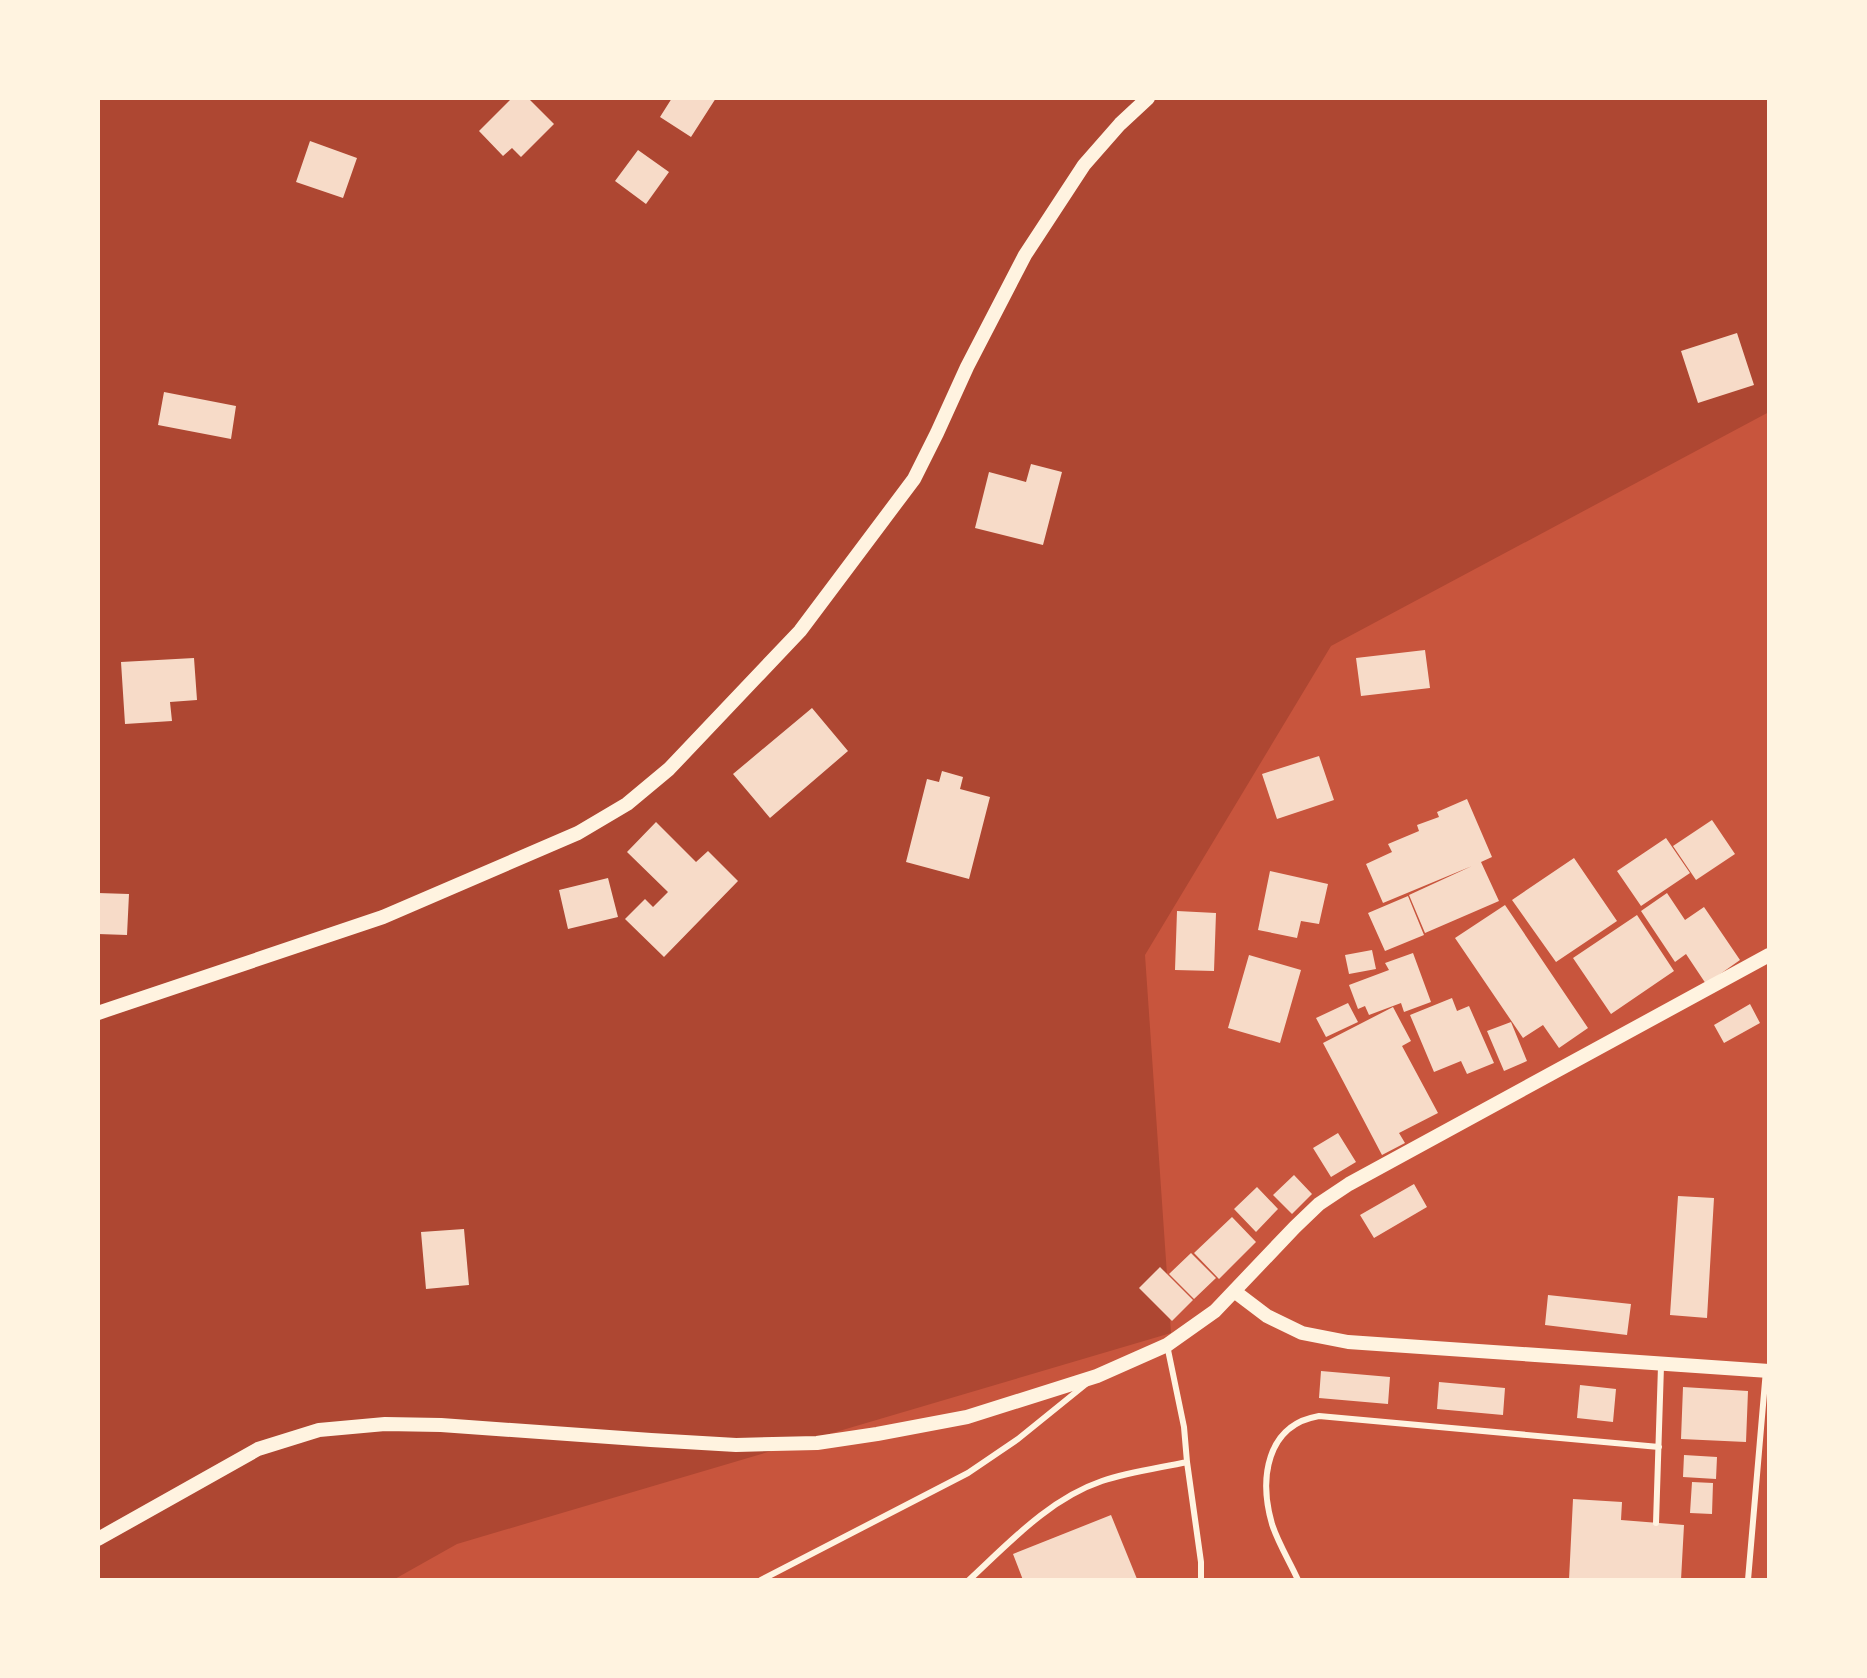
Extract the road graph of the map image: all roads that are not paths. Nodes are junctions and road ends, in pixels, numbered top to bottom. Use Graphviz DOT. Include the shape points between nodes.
graph roads {
  1 [pos="1148,98"];
  2 [pos="1769,955"];
  3 [pos="98,1013"];
  4 [pos="1234,1291"];
  5 [pos="1167,1345"];
  6 [pos="1662,1362"];
  7 [pos="1768,1370"];
  8 [pos="1097,1376"];
  9 [pos="1659,1447"];
  10 [pos="1187,1462"];
  11 [pos="1656,1523"];
  12 [pos="98,1539"];
  13 [pos="761,1580"];
  14 [pos="969,1580"];
  15 [pos="1201,1580"];
  16 [pos="1298,1580"];
  17 [pos="1748,1580"];
  1 -- 3 [label="street" via="1084,165 1025,255 914,479 800,631 669,769 627,804 578,833 383,917"];
  2 -- 4 [label="street" via="1349,1184 1319,1204"];
  4 -- 5 [label="street"];
  4 -- 6 [label="street" via="1302,1333 1348,1342"];
  5 -- 8 [label="street"];
  5 -- 10 [label="lane"];
  6 -- 7 [label="street"];
  6 -- 9 [label="lane"];
  7 -- 17 [label="lane"];
  8 -- 12 [label="street" via="967,1417 817,1443 721,1444 441,1425 319,1430 258,1449"];
  8 -- 13 [label="lane" via="968,1473"];
  9 -- 11 [label="lane"];
  9 -- 16 [label="lane" via="1319,1416 1303,1419 1286,1430 1272,1450 1265,1489 1272,1524"];
  10 -- 14 [label="lane" via="1101,1481 1066,1498"];
  10 -- 15 [label="lane"];
}
